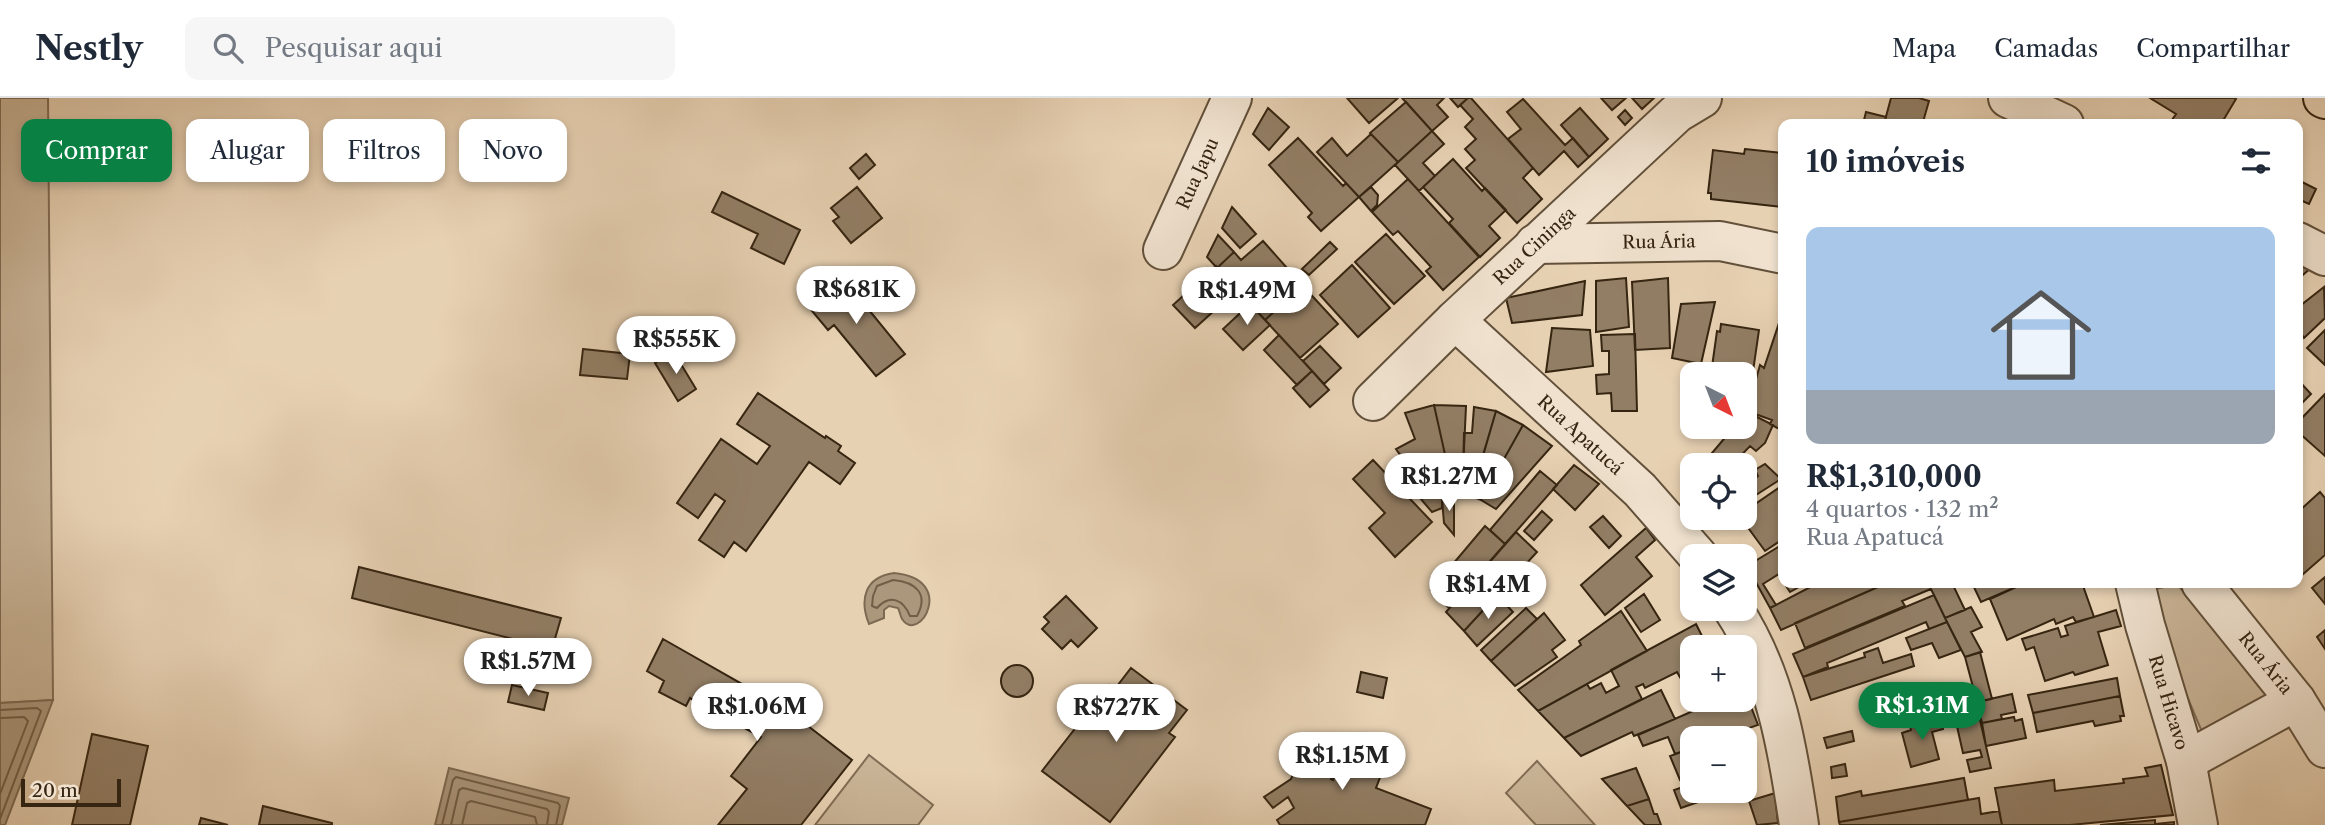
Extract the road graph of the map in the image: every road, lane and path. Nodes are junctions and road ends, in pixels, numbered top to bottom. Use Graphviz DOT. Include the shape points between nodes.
graph roads {
  1 [pos="1232,98"];
  2 [pos="1702,98"];
  3 [pos="2008,98"];
  4 [pos="2053,119"];
  5 [pos="1535,244"];
  6 [pos="2303,245"];
  7 [pos="1163,250"];
  8 [pos="1778,253"];
  9 [pos="2325,256"];
  10 [pos="1455,320"];
  11 [pos="1373,401"];
  12 [pos="1687,544"];
  13 [pos="2136,588"];
  14 [pos="2205,588"];
  15 [pos="1739,621"];
  16 [pos="2296,701"];
  17 [pos="2325,748"];
  18 [pos="2186,761"];
  19 [pos="1799,825"];
  20 [pos="2198,825"];
  1 -- 7 [label="street, Rua Japu"];
  2 -- 5 [label="street, Rua Cininga" via="1677,113"];
  3 -- 4 [label="street"];
  5 -- 8 [label="street, Rua Ária" via="1720,241"];
  5 -- 10 [label="street, Rua Cininga"];
  6 -- 9 [label="street"];
  10 -- 11 [label="street, Rua Cininga"];
  10 -- 12 [label="street, Rua Apatucá" via="1640,490"];
  13 -- 18 [label="street, Rua Hicavo"];
  14 -- 16 [label="street, Rua Ária"];
  15 -- 19 [label="street" via="1768,677 1786,741"];
  16 -- 17 [label="street, Rua Ária"];
  16 -- 18 [label="street"];
  18 -- 20 [label="street, Rua Hicavo"];
}
